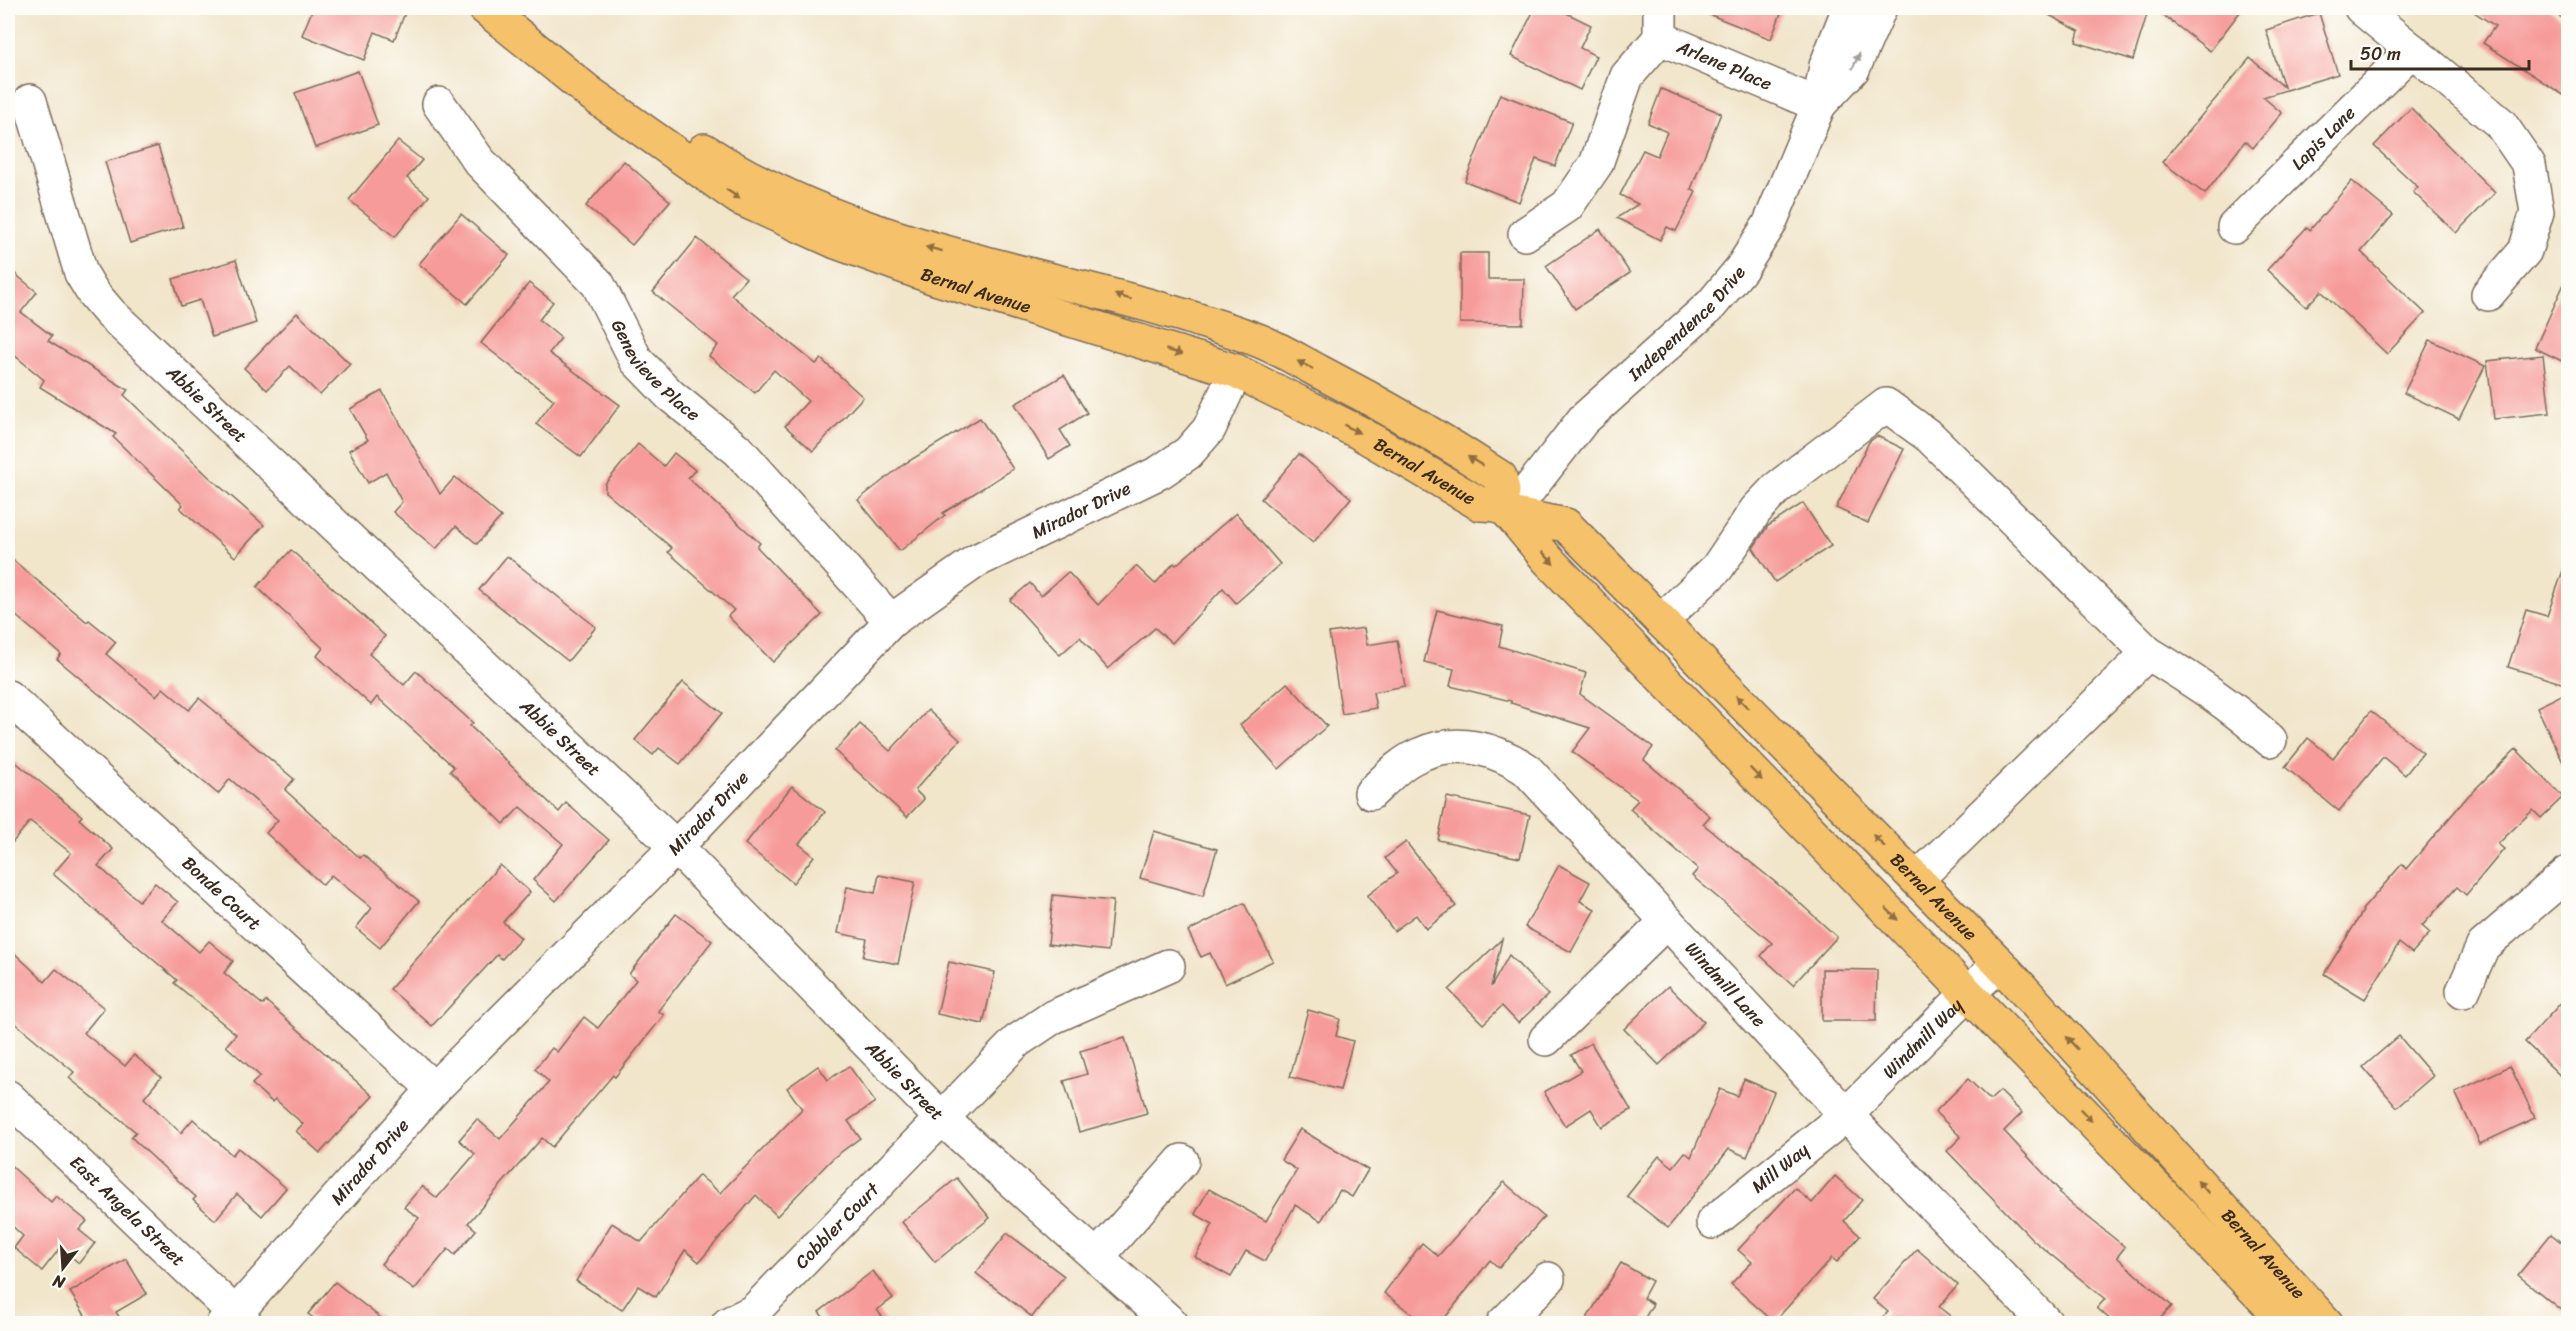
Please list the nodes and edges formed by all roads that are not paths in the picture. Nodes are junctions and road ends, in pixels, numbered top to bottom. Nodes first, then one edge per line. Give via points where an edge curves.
1 (485, 8) edge
2 (515, 8) edge
3 (1849, 8) edge
4 (1880, 8) edge
5 (2361, 8) edge
6 (1660, 23) edge
7 (2412, 50) junction
8 (30, 102) dead end
9 (440, 104) dead end
10 (1819, 105) junction
11 (2234, 227) dead end
12 (1525, 234) dead end
13 (2488, 294) dead end
14 (1236, 370) junction
15 (1505, 509) junction
16 (891, 621) junction
17 (1661, 621) junction
18 (2148, 653) junction
19 (8, 697) edge
20 (2270, 740) dead end
21 (1371, 793) dead end
22 (676, 847) junction
23 (2568, 873) edge
24 (1917, 879) junction
25 (1667, 921) junction
26 (2000, 964) junction
27 (1168, 966) dead end
28 (2463, 991) dead end
29 (1968, 993) junction
30 (1546, 1039) dead end
31 (434, 1089) junction
32 (8, 1097) edge
33 (1846, 1115) junction
34 (941, 1118) junction
35 (1182, 1161) dead end
36 (1713, 1222) dead end
37 (1098, 1256) junction
38 (1548, 1279) dead end
39 (750, 1319) edge
40 (2034, 1319) edge
41 (235, 1320) edge
42 (1172, 1323) edge
43 (1503, 1323) edge
44 (2288, 1323) edge
45 (2327, 1323) edge

1 -> 14 main road, Bernal Avenue via 590,93 739,198 836,242 935,278
15 -> 2 main road, Bernal Avenue via 1500,477 1380,403 1257,340 1118,295 912,244 809,207 723,162 626,100
3 - 10 street, Independence Drive via 1826,66
10 -> 4 street, Independence Drive via 1853,69
5 - 7 street
6 - 10 street, Arlene Place
6 - 12 street via 1627,76 1596,164 1567,206
7 - 11 street, Lapis Lane
7 - 13 street via 2500,123 2529,165 2537,212 2525,251
8 - 22 street, Abbie Street via 81,273 110,313
9 - 16 street, Genevieve Place via 479,161 598,284 636,360 670,395 739,450
10 - 15 street, Independence Drive via 1769,225 1740,269 1711,305 1583,420
14 -> 15 main road, Bernal Avenue via 1358,432 1480,504
14 - 16 street, Mirador Drive via 1209,429 1188,453 1160,472 976,561
15 - 17 main road, Bernal Avenue via 1566,525
15 -> 29 main road, Bernal Avenue via 1548,560
16 - 22 street, Mirador Drive
17 - 18 street via 1717,568 1756,510 1778,488 1886,405 1930,437
24 -> 17 main road, Bernal Avenue
18 - 20 street via 2205,687
18 - 24 street
19 - 31 street, Bonde Court
21 - 25 street, Windmill Lane via 1400,766 1419,754 1441,748 1467,746 1510,758 1526,769
22 - 31 street, Mirador Drive
22 - 34 street, Abbie Street
23 - 28 street via 2482,946
24 - 26 main road, Bernal Avenue
25 - 30 street
25 - 33 street, Windmill Lane
26 - 29 street, Windmill Way
45 -> 26 main road, Bernal Avenue
27 - 34 street, Cobbler Court via 1053,1017 1017,1041
29 - 33 street, Windmill Way
29 -> 44 main road, Bernal Avenue
31 - 41 street, Mirador Drive
32 - 41 street, East Angela Street
33 - 36 street, Mill Way
33 - 40 street, Windmill Lane
34 - 37 street, Abbie Street
34 - 39 street, Cobbler Court
35 - 37 street
37 - 42 street, Abbie Street
38 - 43 street

